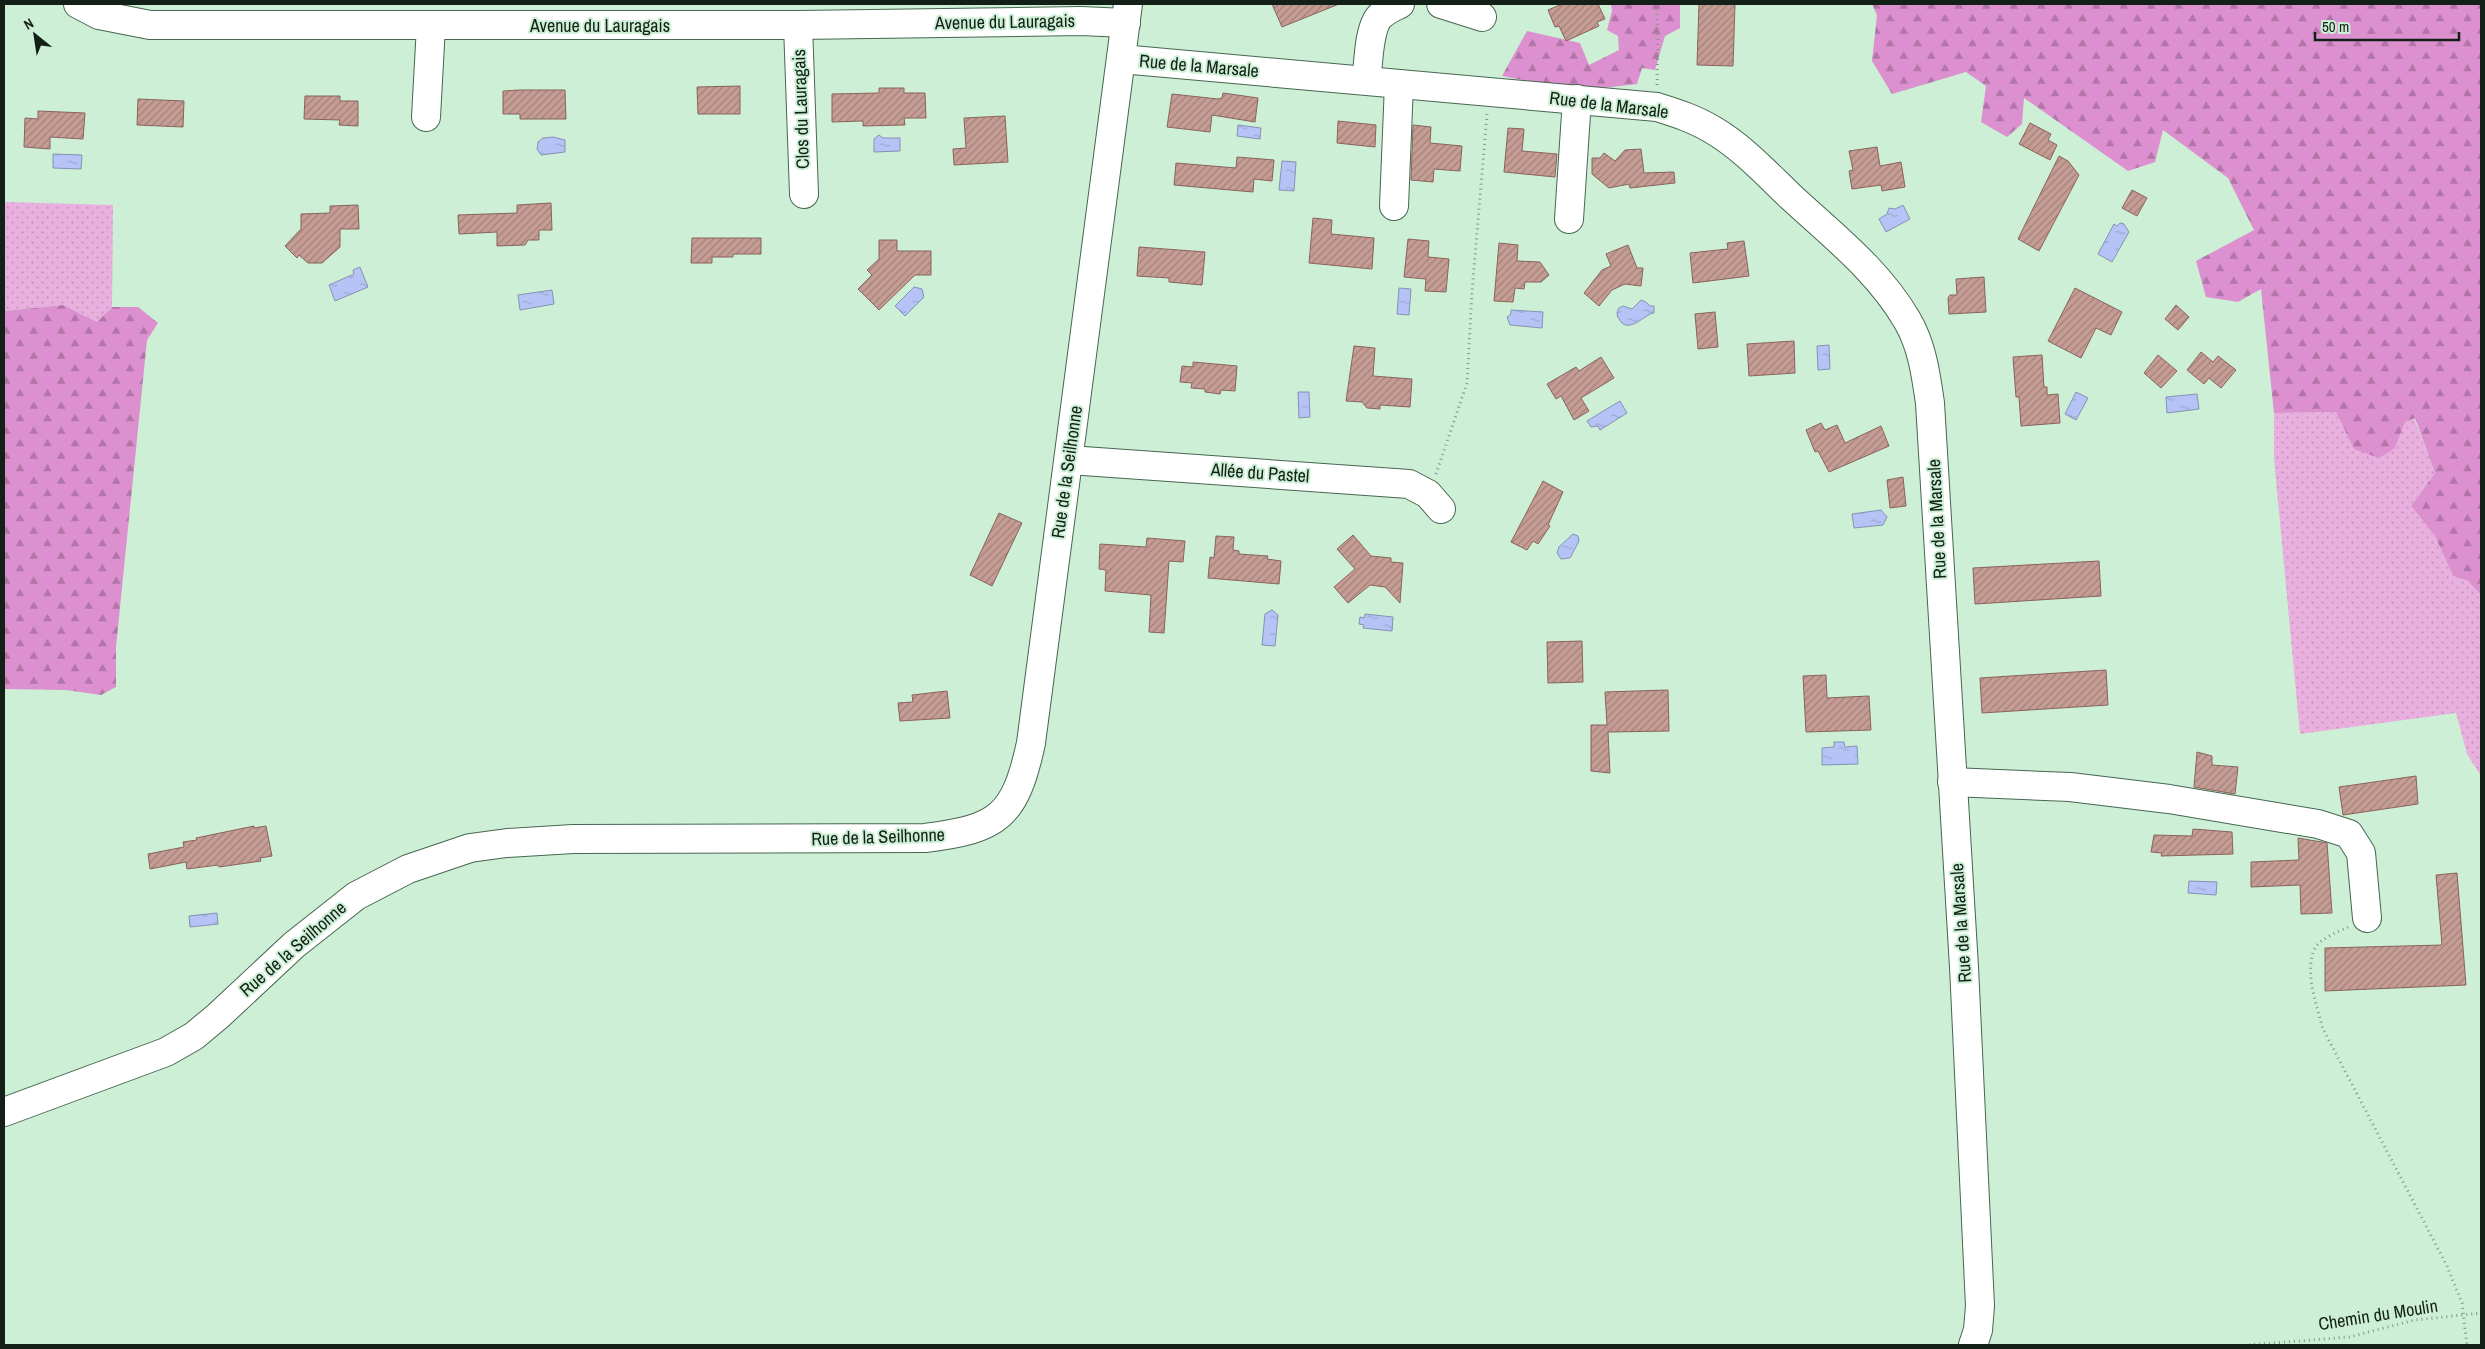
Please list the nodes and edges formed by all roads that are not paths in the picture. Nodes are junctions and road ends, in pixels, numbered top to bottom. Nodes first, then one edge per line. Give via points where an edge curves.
1 (78, 4) edge
2 (1400, 4) edge
3 (1441, 4) edge
4 (1127, 14) edge
5 (1482, 17) dead end
6 (798, 25) junction
7 (432, 26) junction
8 (1121, 59) junction
9 (1366, 80) junction
10 (1399, 84) junction
11 (1577, 99) junction
12 (426, 118) dead end
13 (804, 194) dead end
14 (1394, 206) dead end
15 (1569, 219) dead end
16 (1069, 460) junction
17 (1435, 501) road end
18 (1952, 782) junction
19 (2367, 918) road end
20 (4, 1112) edge
21 (1973, 1345) edge

1 - 7 street, Avenue du Lauragais via 99,15 150,25
2 - 9 street via 1377,21
3 - 5 street
4 - 6 street, Avenue du Lauragais via 1081,21
4 - 8 street, Rue de la Seilhonne
6 - 7 street, Avenue du Lauragais
6 - 13 street, Clos du Lauragais
7 - 12 street
8 - 9 street, Rue de la Marsale
8 - 16 street, Rue de la Seilhonne
9 - 10 street, Rue de la Marsale
10 - 11 street, Rue de la Marsale
10 - 14 street
11 - 15 street
11 - 18 street, Rue de la Marsale via 1657,107 1691,117 1734,144 1880,281 1908,322 1918,344 1930,403
16 - 17 street, Allée du Pastel via 1409,484
16 - 20 street, Rue de la Seilhonne via 1031,743 1020,786 1009,806 994,819 976,830 925,838 564,839 470,848 382,880 356,896 294,945 194,1036 166,1052
18 - 19 street via 2070,787 2326,826 2348,834 2361,853
18 - 21 street, Rue de la Marsale via 1980,1306

